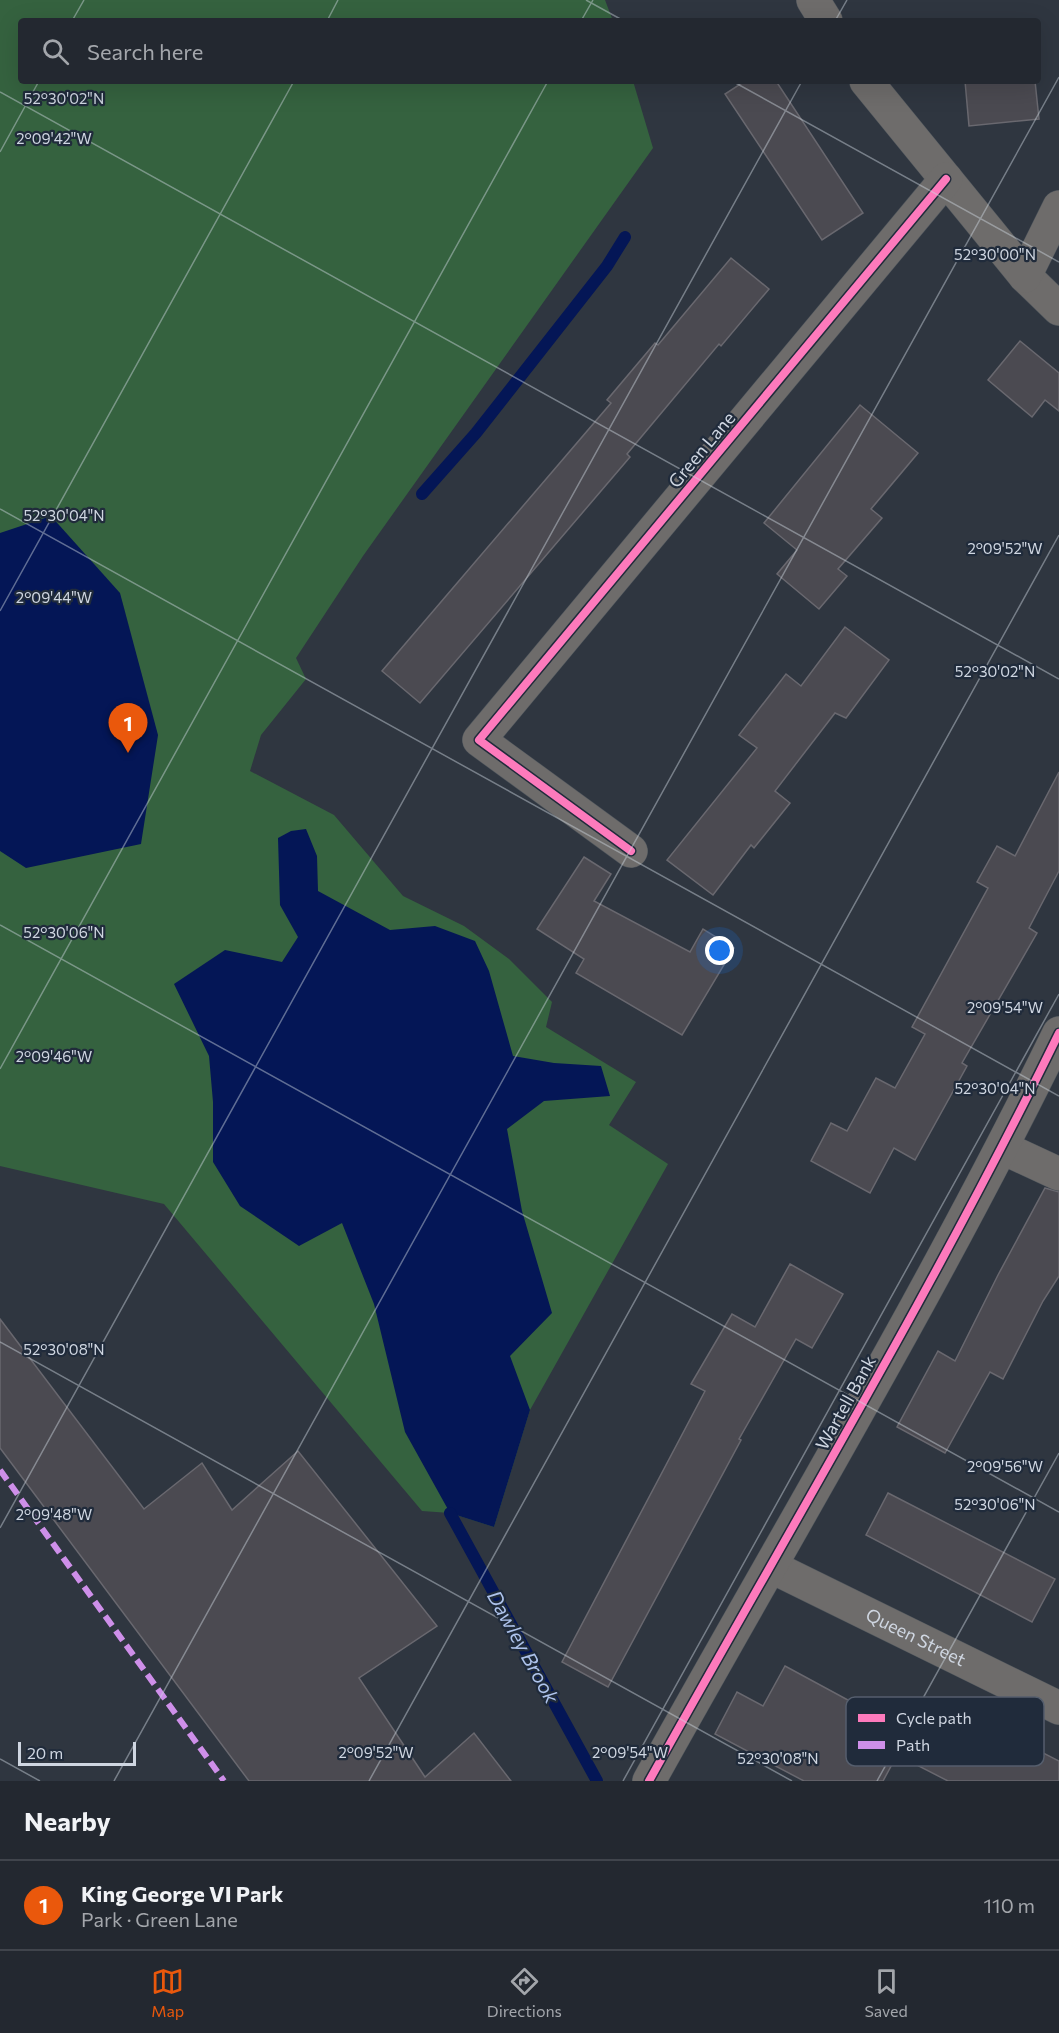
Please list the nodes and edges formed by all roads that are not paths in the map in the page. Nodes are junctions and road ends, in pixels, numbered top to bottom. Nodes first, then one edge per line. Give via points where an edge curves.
1 (813, 0) edge
2 (824, 18) edge
3 (868, 84) edge
4 (946, 178) junction
5 (1059, 207) edge
6 (1025, 276) junction
7 (1059, 309) edge
8 (631, 851) dead end
9 (1059, 1033) edge
10 (1003, 1148) junction
11 (1059, 1174) edge
12 (772, 1567) junction
13 (1037, 1697) edge
14 (1044, 1701) edge
15 (1059, 1708) edge
16 (649, 1781) edge

1 - 2 street
3 - 4 street
4 - 6 street
4 - 8 street, Green Lane via 479,740
5 - 6 street
6 - 7 street
9 - 10 street, Wartell Bank
10 - 11 street
10 - 12 street, Wartell Bank
12 - 13 street, Queen Street
12 - 16 street, Wartell Bank
14 - 15 street, Queen Street

